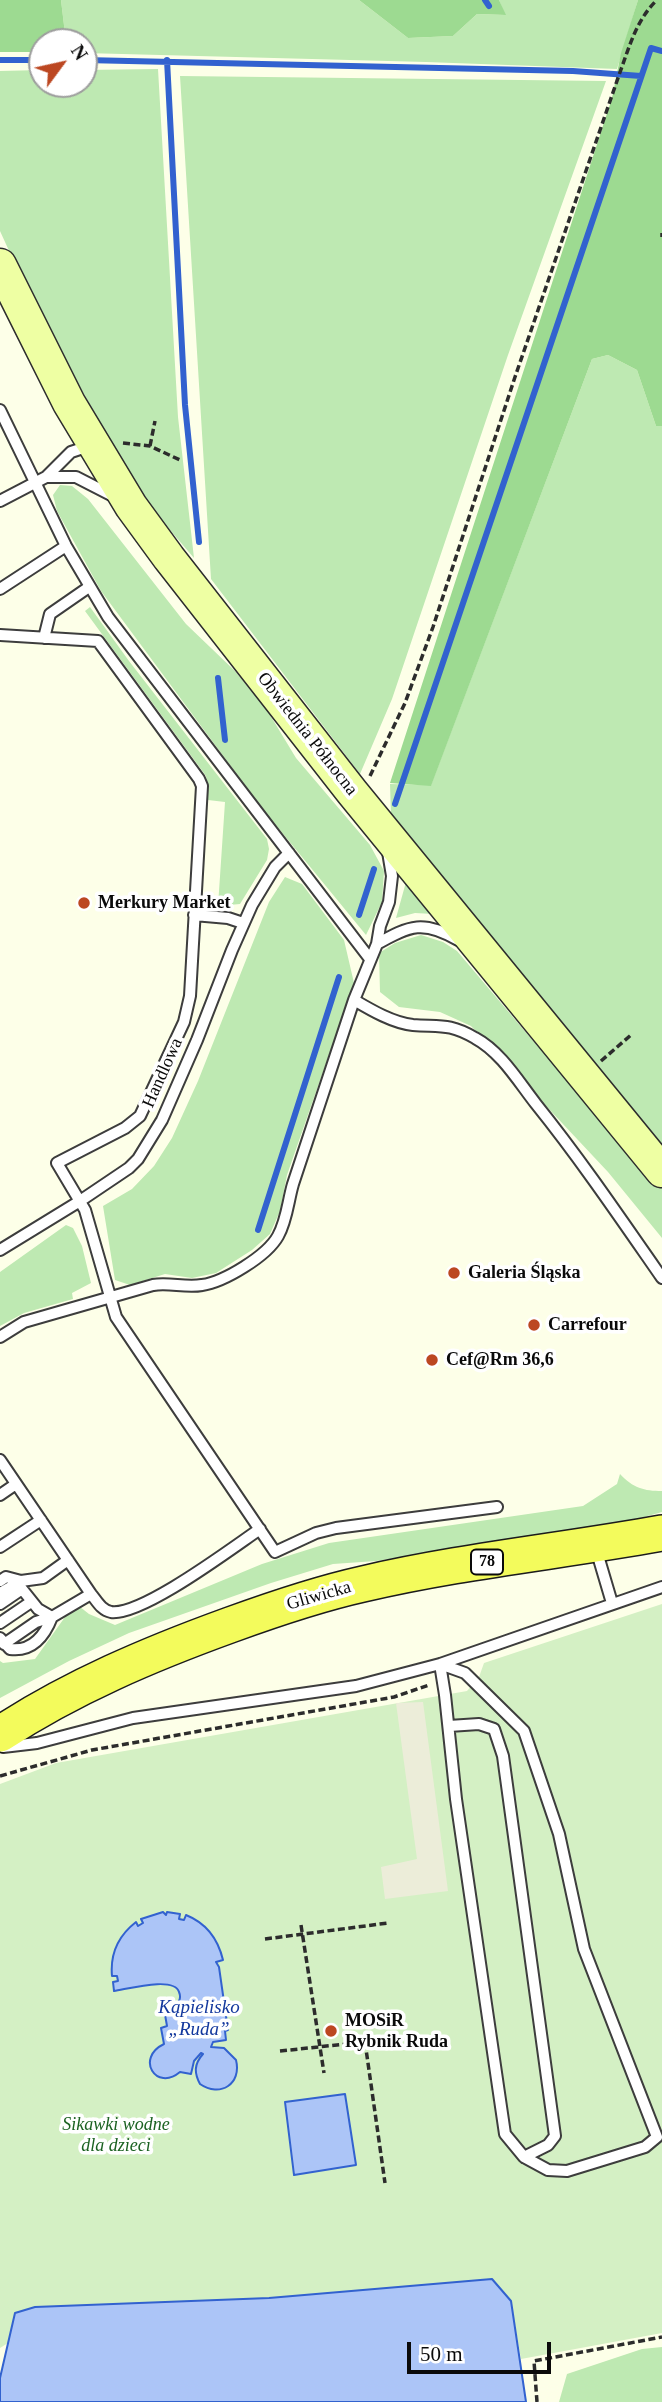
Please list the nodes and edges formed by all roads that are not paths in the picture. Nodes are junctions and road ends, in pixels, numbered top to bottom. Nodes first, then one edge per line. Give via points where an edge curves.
1 (0, 265) edge
2 (0, 410) edge
3 (96, 451) junction
4 (46, 477) junction
5 (34, 483) junction
6 (0, 501) edge
7 (131, 506) junction
8 (66, 546) junction
9 (89, 587) junction
10 (0, 590) edge
11 (0, 635) edge
12 (44, 638) junction
13 (384, 832) junction
14 (289, 853) junction
15 (194, 915) junction
16 (243, 923) junction
17 (377, 944) junction
18 (487, 957) junction
19 (370, 959) junction
20 (354, 1000) junction
21 (662, 1171) edge
22 (80, 1201) junction
23 (0, 1250) edge
24 (662, 1278) edge
25 (110, 1298) junction
26 (0, 1337) edge
27 (0, 1460) edge
28 (16, 1484) junction
29 (0, 1495) edge
30 (497, 1507) dead end
31 (41, 1520) junction
32 (260, 1529) junction
33 (662, 1533) edge
34 (595, 1544) junction
35 (0, 1547) edge
36 (68, 1560) junction
37 (0, 1581) edge
38 (21, 1581) junction
39 (662, 1587) edge
40 (0, 1593) edge
41 (91, 1594) junction
42 (31, 1602) junction
43 (612, 1603) junction
44 (0, 1604) edge
45 (52, 1618) junction
46 (0, 1623) edge
47 (2, 1641) edge
48 (440, 1664) junction
49 (449, 1726) junction
50 (21, 1731) edge
51 (0, 1747) edge
52 (524, 2157) junction

1 - 3 main road, Obwiednia Północna
2 - 5 lane
3 - 4 lane via 65,456
3 - 7 main road, Obwiednia Północna
4 - 5 lane
4 - 7 lane via 76,477
5 - 6 lane
5 - 8 lane
7 - 13 main road, Obwiednia Północna
8 - 9 lane
8 - 10 lane
9 - 12 lane via 50,614
9 - 14 lane via 134,654
11 - 12 lane
12 - 15 lane via 98,641 200,779
13 - 17 lane via 393,876
13 - 18 main road, Obwiednia Północna
14 - 16 lane, Handlowa via 267,878
14 - 19 lane
15 - 16 lane
15 - 22 lane via 190,996 184,1022 144,1110 125,1128 57,1163
16 - 22 lane, Handlowa via 154,1135 129,1168
17 - 18 lane via 404,929 426,926
17 - 19 lane
18 - 21 main road, Obwiednia Północna
19 - 20 lane
20 - 24 lane via 402,1022 442,1025 485,1044 569,1145
20 - 25 lane via 287,1214 274,1242 213,1283 160,1284
22 - 23 lane, Handlowa
22 - 25 lane
25 - 26 lane via 24,1322
25 - 32 lane via 116,1317
27 - 28 lane
28 - 29 lane
28 - 31 lane
30 - 32 lane via 336,1528 275,1552
31 - 35 lane
31 - 36 lane
32 - 41 lane via 171,1589 136,1605 111,1612
33 - 34 main road, Gliwicka / 78
34 - 43 lane
34 - 50 main road, Gliwicka / 78 via 337,1590 266,1612 86,1684
36 - 38 lane via 43,1578
36 - 41 lane
37 - 38 lane via 6,1577
38 - 40 lane
39 - 43 lane
41 - 45 lane
42 - 44 lane via 22,1589
42 - 45 lane
42 - 46 lane
43 - 48 lane
45 - 47 lane
45 - 47 lane via 45,1636 29,1646 10,1649
48 - 49 lane
48 - 50 lane via 356,1686
48 - 52 lane via 465,1673 524,1731 559,1834 584,1949 657,2137 645,2147 567,2171 548,2170
49 - 52 lane via 505,2134
49 - 52 lane via 494,1728 503,1756 555,2136
50 - 51 lane

